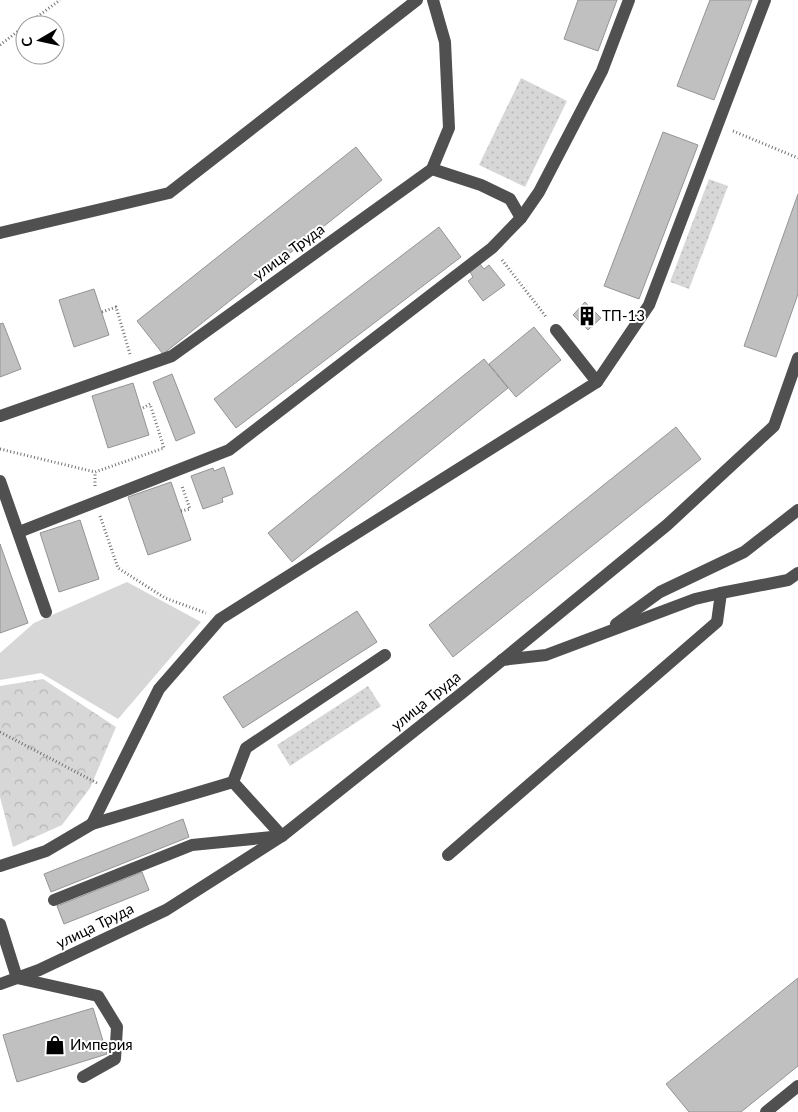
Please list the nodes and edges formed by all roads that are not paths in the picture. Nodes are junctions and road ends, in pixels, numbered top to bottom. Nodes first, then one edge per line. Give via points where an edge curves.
1 (417, 0) edge
2 (433, 0) edge
3 (629, 0) edge
4 (766, 0) edge
5 (432, 169) junction
6 (521, 218) junction
7 (0, 233) edge
8 (556, 330) road end
9 (798, 358) edge
10 (597, 382) junction
11 (0, 416) edge
12 (0, 481) edge
13 (798, 510) edge
14 (19, 532) junction
15 (798, 573) edge
16 (722, 593) junction
17 (46, 612) dead end
18 (602, 634) junction
19 (385, 655) dead end
20 (502, 660) junction
21 (233, 782) junction
22 (92, 824) junction
23 (282, 836) junction
24 (448, 855) dead end
25 (0, 866) edge
26 (54, 900) dead end
27 (0, 924) edge
28 (17, 978) junction
29 (0, 984) edge
30 (83, 1077) dead end
31 (798, 1086) edge
32 (766, 1112) edge

1 - 7 street via 169,193
2 - 5 street via 445,42 449,128
3 - 6 street via 602,71 539,192
4 - 10 street via 649,306
5 - 6 street via 481,185 510,199
5 - 11 street, улица Труда via 172,356
6 - 14 street via 492,248 230,450
8 - 10 street
9 - 20 street, улица Труда via 774,426 667,525
10 - 22 street via 220,619 159,689
12 - 14 street
13 - 18 street via 744,552 660,592
14 - 17 street
15 - 16 street via 788,580
16 - 18 street via 695,599
16 - 24 street via 717,622
18 - 20 street via 546,655
19 - 21 street via 246,748
20 - 23 street, улица Труда
21 - 22 street
21 - 23 street
22 - 25 street via 46,851
23 - 26 street via 192,845
23 - 28 street, улица Труда via 166,910
27 - 28 street
28 - 29 street, улица Труда
28 - 30 street via 98,996 117,1027 115,1059
31 - 32 street

